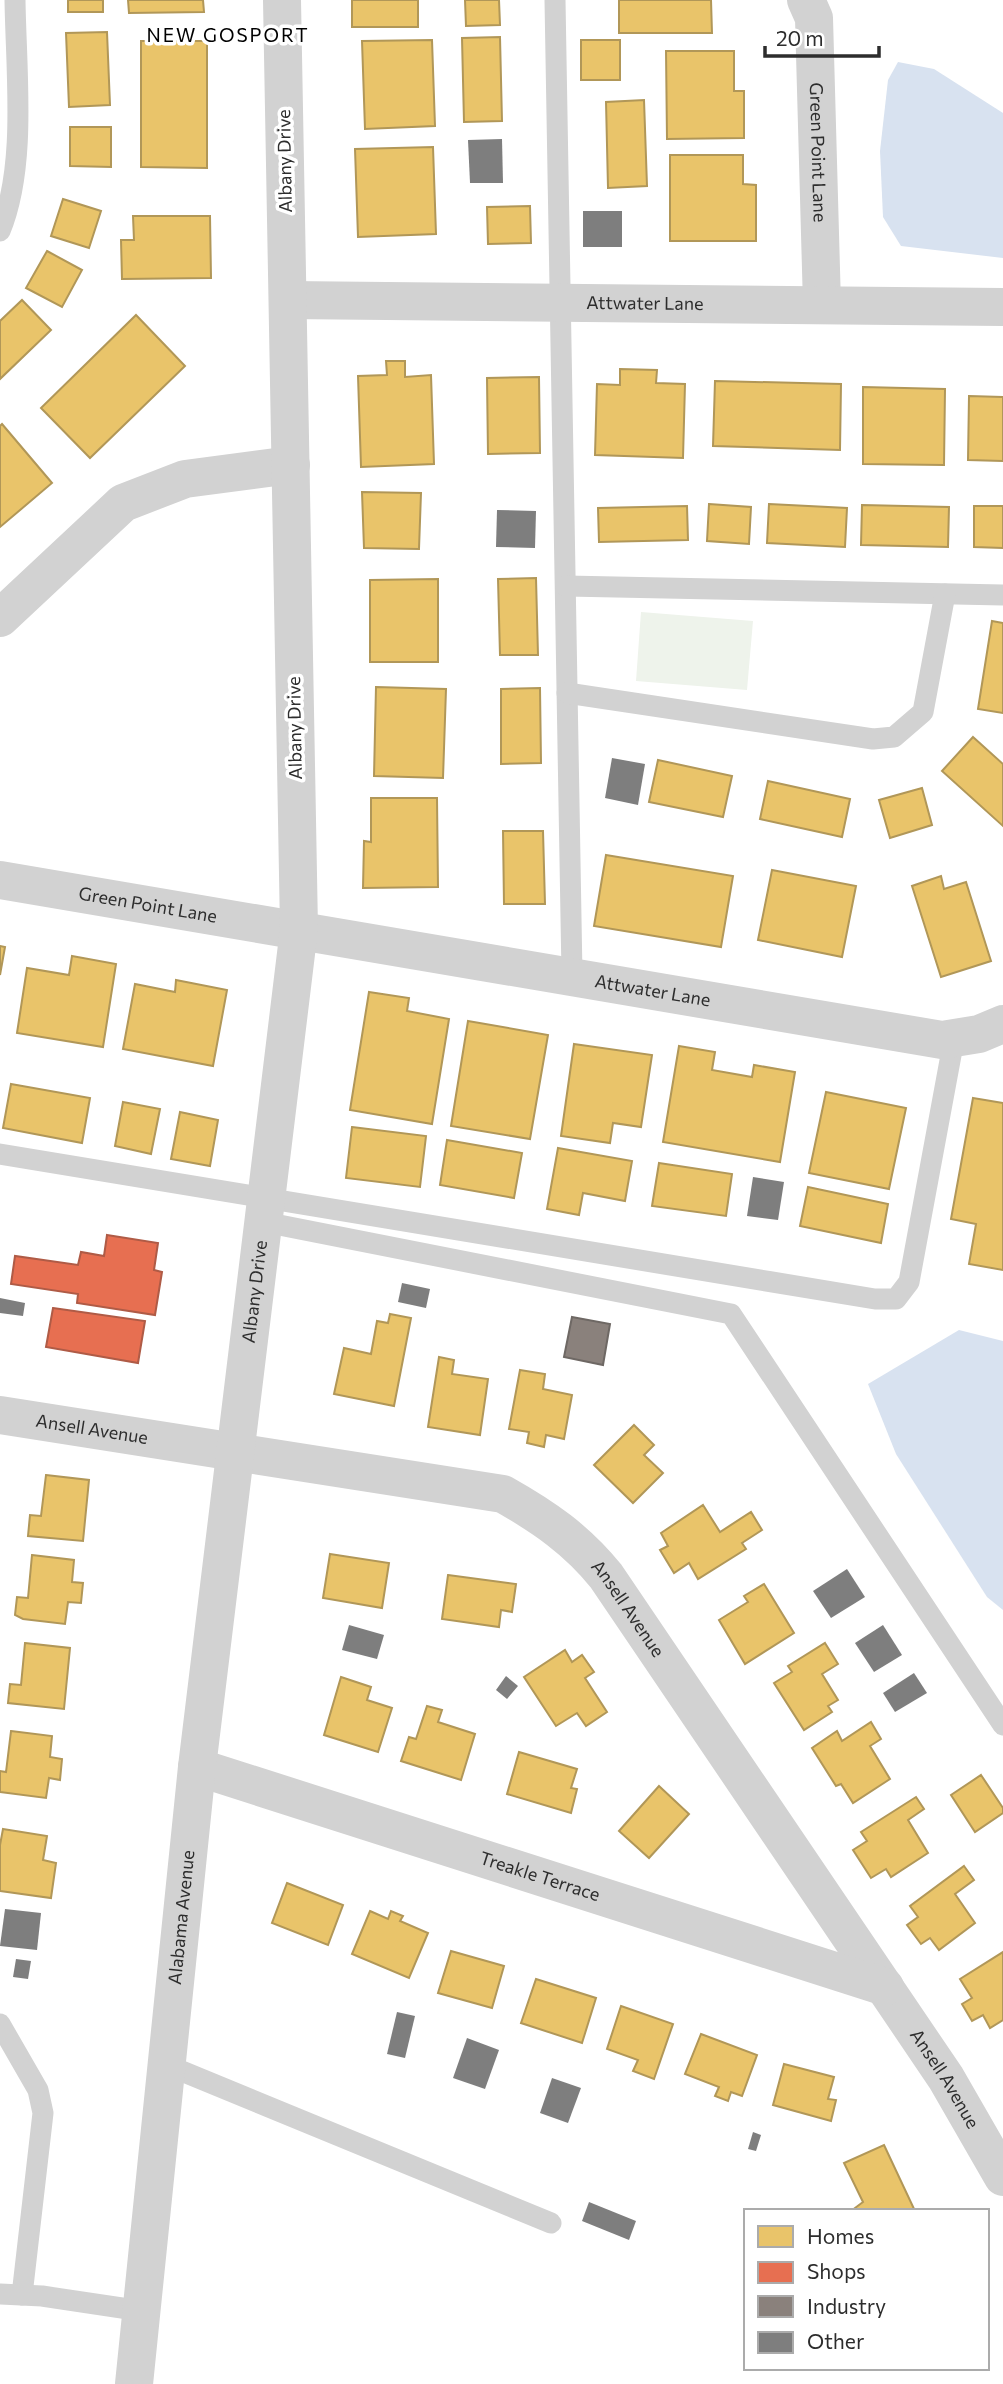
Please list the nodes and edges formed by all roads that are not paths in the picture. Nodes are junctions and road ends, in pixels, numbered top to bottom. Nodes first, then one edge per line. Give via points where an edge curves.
1 (15, 0) edge
2 (282, 0) edge
3 (555, 0) edge
4 (806, 0) edge
5 (0, 232) edge
6 (288, 300) junction
7 (561, 303) junction
8 (822, 305) junction
9 (1003, 307) edge
10 (290, 465) junction
11 (566, 586) junction
12 (945, 594) junction
13 (1003, 596) edge
14 (0, 618) edge
15 (567, 693) junction
16 (0, 880) edge
17 (299, 929) junction
18 (572, 975) junction
19 (1003, 1024) edge
20 (954, 1039) junction
21 (0, 1154) edge
22 (265, 1211) junction
23 (0, 1415) edge
24 (236, 1452) junction
25 (1003, 1725) edge
26 (197, 1767) junction
27 (885, 1987) junction
28 (0, 2024) edge
29 (167, 2065) junction
30 (1003, 2177) edge
31 (551, 2223) dead end
32 (0, 2294) edge
33 (22, 2295) junction
34 (142, 2311) junction
35 (134, 2384) edge

1 - 5 lane via 16,176
2 - 6 street, Albany Drive
3 - 7 lane
4 - 8 street, Green Point Lane via 814,18
6 - 7 street, Attwater Lane
6 - 10 street, Albany Drive
7 - 8 street, Attwater Lane
7 - 11 lane
8 - 9 street, Attwater Lane
10 - 14 street via 185,479 122,503
10 - 17 street, Albany Drive
11 - 12 lane
11 - 15 lane
12 - 13 lane
12 - 15 lane via 923,712 894,737 873,739
15 - 18 lane
16 - 17 street, Green Point Lane
17 - 18 street, Attwater Lane
17 - 22 street, Albany Drive
18 - 20 street, Attwater Lane
19 - 20 street, Attwater Lane
20 - 22 lane via 909,1282 896,1299
21 - 22 lane
22 - 24 street, Albany Drive
22 - 25 lane via 731,1314
23 - 24 street, Ansell Avenue
24 - 26 street, Alabama Avenue
24 - 27 street, Ansell Avenue via 503,1494 551,1521 607,1576
26 - 27 street, Treakle Terrace
26 - 29 street, Alabama Avenue
27 - 30 street, Ansell Avenue via 946,2078
28 - 33 lane via 38,2090 43,2113
29 - 31 lane
29 - 34 street, Alabama Avenue
32 - 33 lane
33 - 34 lane
34 - 35 street, Alabama Avenue

